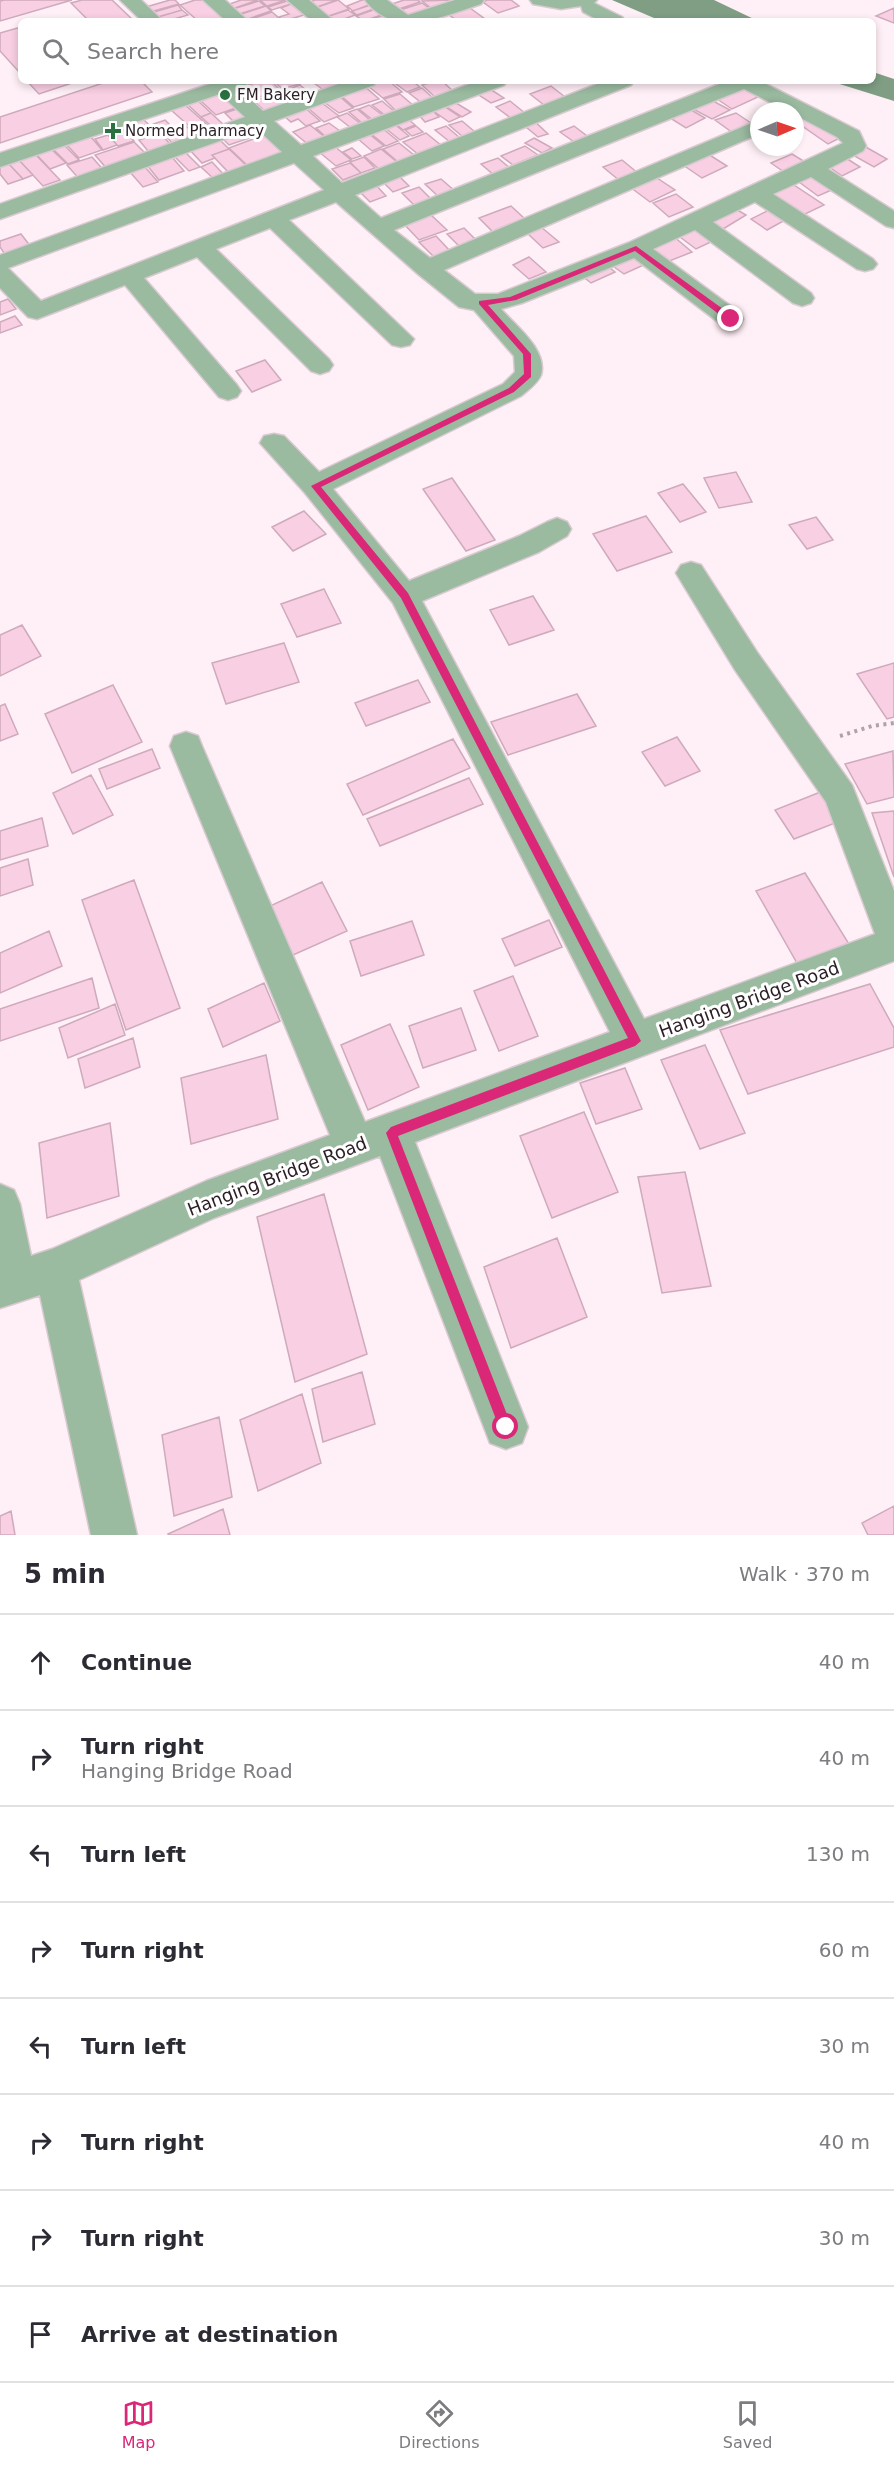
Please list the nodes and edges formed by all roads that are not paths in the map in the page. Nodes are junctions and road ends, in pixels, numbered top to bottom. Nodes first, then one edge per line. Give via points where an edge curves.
1 (130, 0) edge
2 (213, 0) edge
3 (297, 0) edge
4 (375, 0) edge
5 (466, 1) edge
6 (589, 4) edge
7 (541, 9) edge
8 (150, 18) edge
9 (234, 18) edge
10 (320, 18) edge
11 (400, 18) edge
12 (418, 18) edge
13 (610, 18) edge
14 (224, 84) edge
15 (228, 84) edge
16 (359, 84) edge
17 (489, 84) edge
18 (616, 84) edge
19 (737, 84) edge
20 (749, 84) edge
21 (782, 102) edge
22 (804, 113) edge
23 (261, 119) junction
24 (750, 130) edge
25 (298, 154) junction
26 (0, 160) edge
27 (812, 168) junction
28 (340, 192) junction
29 (756, 193) junction
30 (0, 212) edge
31 (273, 218) junction
32 (696, 220) junction
33 (894, 221) edge
34 (378, 228) junction
35 (200, 247) junction
36 (636, 249) junction
37 (0, 263) edge
38 (865, 264) dead end
39 (426, 269) junction
40 (0, 274) edge
41 (129, 275) junction
42 (802, 298) dead end
43 (482, 303) junction
44 (731, 319) dead end
45 (401, 339) dead end
46 (320, 365) dead end
47 (228, 391) dead end
48 (274, 443) dead end
49 (315, 486) junction
50 (558, 529) dead end
51 (690, 573) dead end
52 (405, 596) junction
53 (186, 746) dead end
54 (894, 938) edge
55 (894, 944) edge
56 (635, 1041) junction
57 (373, 1139) junction
58 (0, 1204) edge
59 (56, 1269) junction
60 (8, 1285) edge
61 (506, 1427) dead end
62 (114, 1535) edge

1 - 8 street
2 - 9 street
3 - 10 street
4 - 11 street
5 - 12 street
6 - 7 street via 561,3
6 - 13 street
14 - 26 street
15 - 23 street
16 - 23 street
17 - 25 street
18 - 28 street
19 - 34 street
20 - 21 street
22 - 27 street via 845,132 855,142 855,146
23 - 25 street
23 - 30 street
24 - 39 street
25 - 28 street
25 - 37 street
27 - 29 street
27 - 33 street
28 - 31 street
28 - 34 street
29 - 32 street
29 - 38 street
31 - 35 street
31 - 45 street
32 - 36 street
32 - 42 street
34 - 39 street
35 - 41 street
35 - 46 street
36 - 43 street via 513,298
36 - 44 street
39 - 43 street via 468,301
40 - 41 street via 37,311
41 - 47 street
43 - 49 street via 527,354 528,375 512,390
48 - 49 street
49 - 52 street
50 - 52 street
51 - 54 street via 840,795
52 - 56 street
53 - 57 street
55 - 56 street, Hanging Bridge Road
56 - 57 street, Hanging Bridge Road
57 - 59 street, Hanging Bridge Road via 206,1201
57 - 61 street
58 - 60 street
59 - 60 street, Hanging Bridge Road
59 - 62 street

